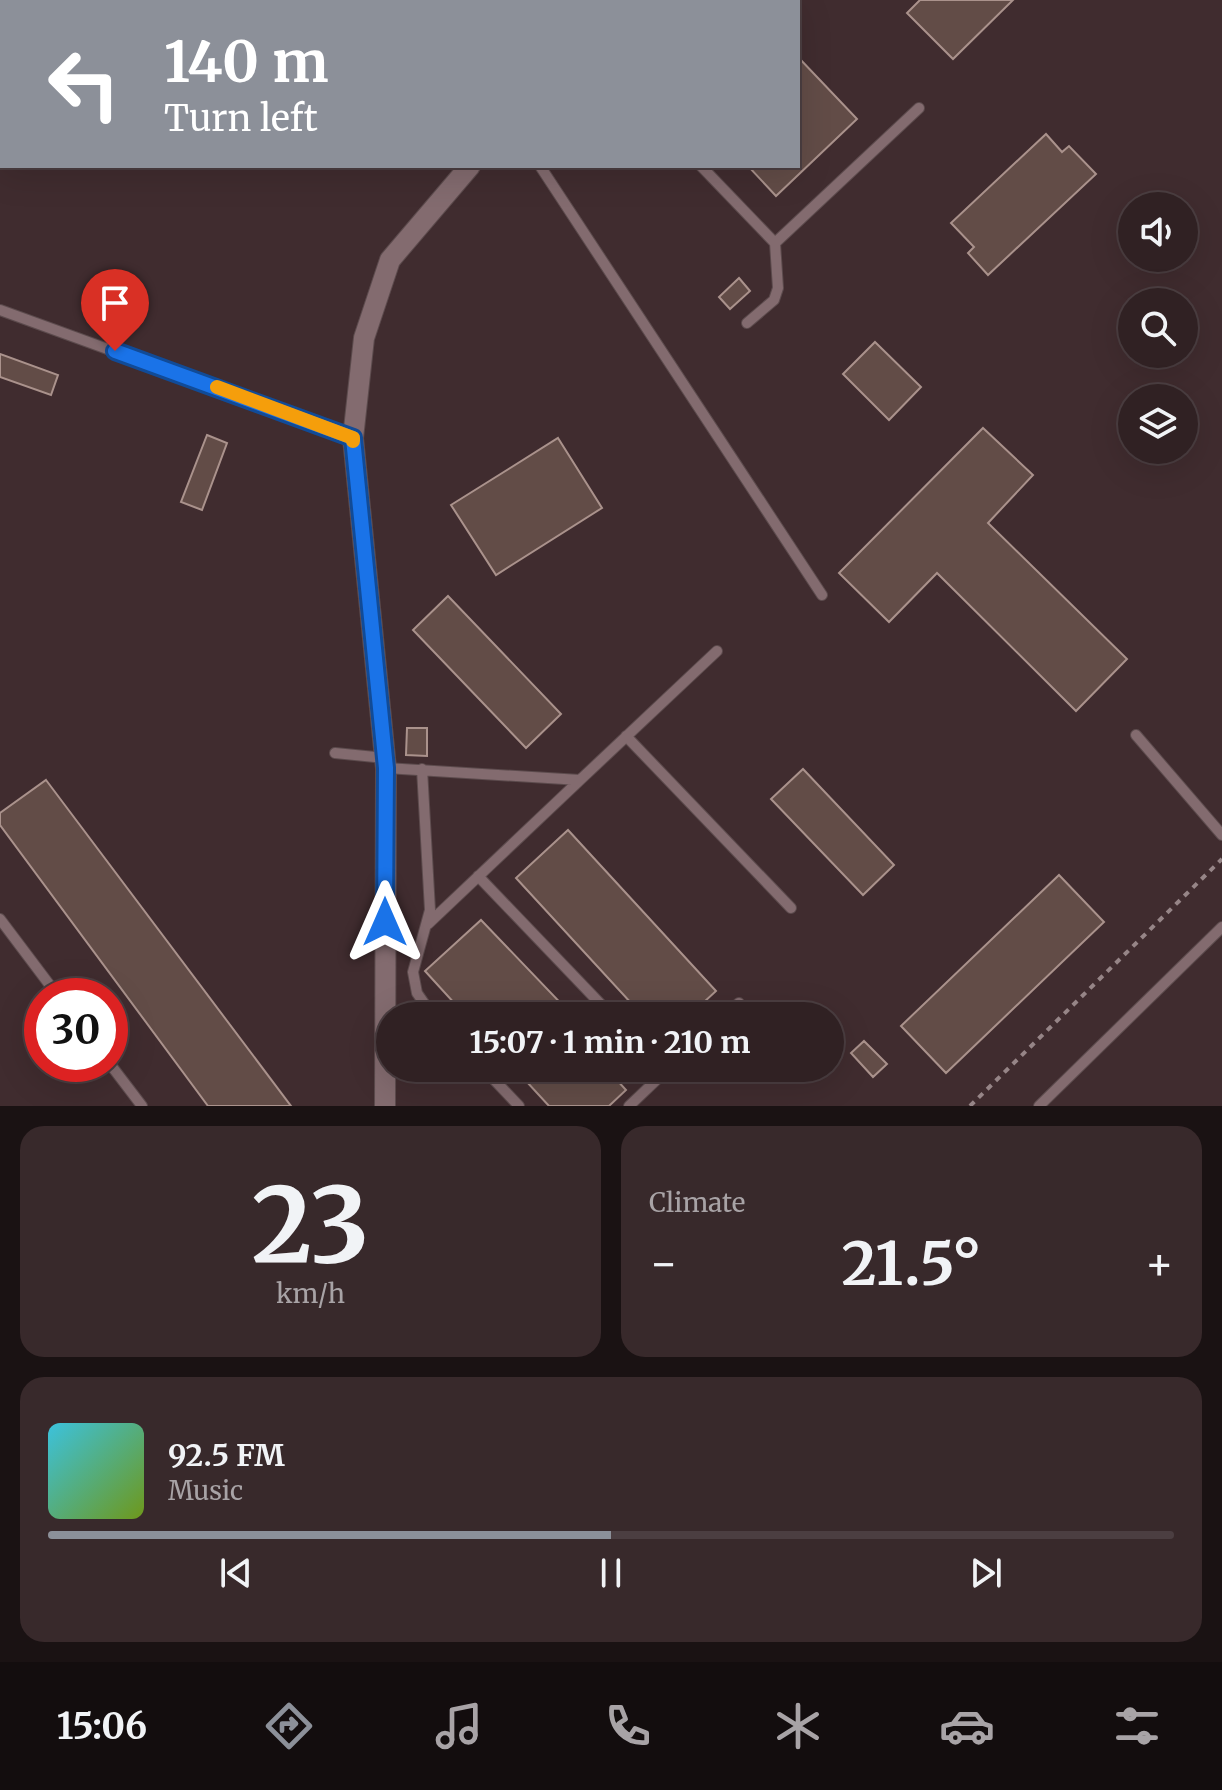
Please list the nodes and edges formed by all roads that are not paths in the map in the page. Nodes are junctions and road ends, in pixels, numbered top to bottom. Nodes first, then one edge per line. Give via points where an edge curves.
1 (919, 108) dead end
2 (467, 168) edge
3 (541, 168) edge
4 (703, 168) edge
5 (775, 243) junction
6 (0, 310) edge
7 (747, 323) dead end
8 (353, 438) junction
9 (822, 595) dead end
10 (717, 651) dead end
11 (1136, 735) dead end
12 (626, 736) junction
13 (335, 753) dead end
14 (385, 763) junction
15 (422, 769) junction
16 (580, 780) junction
17 (1222, 835) edge
18 (478, 876) junction
19 (791, 908) dead end
20 (0, 919) edge
21 (425, 927) junction
22 (1222, 927) edge
23 (44, 978) edge
24 (423, 1002) edge
25 (599, 1002) edge
26 (124, 1082) edge
27 (496, 1082) edge
28 (654, 1082) edge
29 (142, 1106) edge
30 (385, 1106) edge
31 (519, 1106) edge
32 (629, 1106) edge
33 (1039, 1106) edge

1 - 5 lane
2 - 8 street via 390,260 364,338
3 - 9 lane
4 - 5 lane
5 - 7 lane via 774,300
6 - 8 lane
8 - 14 street
10 - 12 lane
11 - 17 lane
12 - 16 lane
12 - 19 lane
13 - 14 lane
14 - 15 lane
14 - 30 street
15 - 16 lane
15 - 21 lane via 430,910
16 - 18 lane
18 - 21 lane
18 - 25 lane
20 - 23 lane
21 - 24 lane via 413,972
22 - 33 lane
26 - 29 lane
27 - 31 lane
28 - 32 lane

